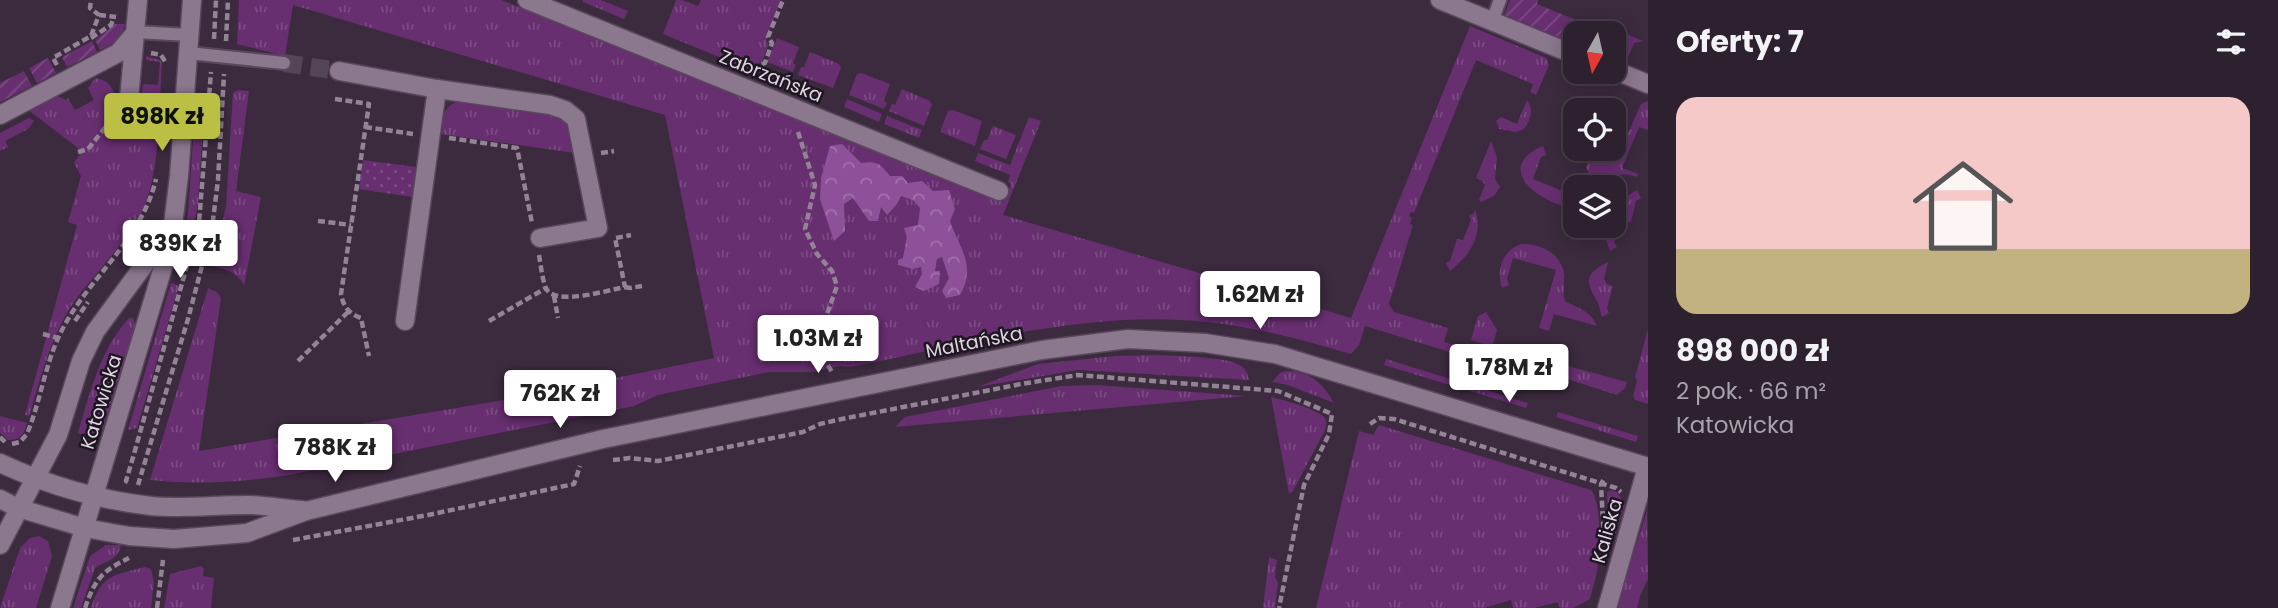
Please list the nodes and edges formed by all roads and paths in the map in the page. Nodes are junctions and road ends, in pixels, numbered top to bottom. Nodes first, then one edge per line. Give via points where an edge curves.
1 (91, 0) edge
2 (138, 0) edge
3 (192, 0) edge
4 (228, 0) edge
5 (527, 0) edge
6 (783, 0) edge
7 (1440, 0) edge
8 (1500, 0) edge
9 (99, 15) junction
10 (114, 17) junction
11 (1492, 21) junction
12 (131, 25) junction
13 (91, 36) junction
14 (149, 46) dead end
15 (183, 49) junction
16 (166, 50) dead end
17 (1563, 50) edge
18 (147, 52) dead end
19 (225, 57) junction
20 (284, 63) tunnel mouth
21 (172, 67) dead end
22 (339, 71) tunnel mouth
23 (745, 71) dead end
24 (166, 74) dead end
25 (1626, 75) edge
26 (66, 81) junction
27 (1648, 84) edge
28 (215, 89) dead end
29 (437, 89) junction
30 (223, 90) junction
31 (129, 99) joint
32 (335, 99) dead end
33 (804, 112) junction
34 (0, 114) edge
35 (365, 127) junction
36 (429, 136) junction
37 (614, 151) dead end
38 (78, 152) dead end
39 (601, 165) dead end
40 (157, 171) dead end
41 (999, 191) dead end
42 (176, 208) junction
43 (318, 221) dead end
44 (351, 225) junction
45 (613, 226) dead end
46 (631, 235) dead end
47 (537, 237) junction
48 (615, 238) junction
49 (642, 286) dead end
50 (625, 287) junction
51 (546, 288) junction
52 (95, 293) dead end
53 (554, 296) junction
54 (349, 312) junction
55 (558, 318) dead end
56 (405, 321) dead end
57 (489, 321) dead end
58 (73, 325) dead end
59 (43, 334) dead end
60 (58, 338) junction
61 (369, 356) dead end
62 (298, 361) dead end
63 (833, 373) dead end
64 (1370, 424) dead end
65 (3, 458) edge
66 (608, 461) dead end
67 (587, 465) dead end
68 (1648, 467) edge
69 (1605, 477) dead end
70 (33, 478) junction
71 (1601, 484) junction
72 (137, 486) dead end
73 (95, 495) junction
74 (1625, 495) dead end
75 (0, 499) edge
76 (18, 508) junction
77 (306, 511) junction
78 (85, 528) junction
79 (291, 540) dead end
80 (0, 545) edge
81 (139, 559) dead end
82 (151, 559) dead end
83 (175, 559) dead end
84 (163, 560) junction
85 (60, 608) edge
86 (86, 608) edge
87 (157, 608) edge
88 (1279, 608) edge
89 (1607, 608) edge

1 - 9 path via 90,8
2 - 12 street
3 - 15 street, Katowicka
4 - 19 path
5 - 33 street, Zabrzańska
6 - 23 path via 768,37 772,43 765,64
7 - 11 street
8 - 11 lane
9 - 10 path
9 - 13 path
10 - 12 path
10 - 13 path via 111,26
11 - 17 street
12 - 15 lane
12 - 26 street via 127,45 118,53
12 - 31 street
13 - 26 path via 53,58
14 - 16 path
15 - 19 lane
15 - 21 path
15 - 42 street, Katowicka
18 - 24 path via 163,57
19 - 20 lane
19 - 30 path
22 - 29 street
25 - 27 street
26 - 34 street
28 - 30 path
29 - 36 street
29 - 47 street via 550,105 576,119 598,228
30 - 72 path via 212,229
31 - 38 path via 88,149
32 - 35 path via 369,104
33 - 41 street, Zabrzańska
33 - 63 path via 797,129 815,186 805,229 838,286 818,349
35 - 36 path
35 - 44 path
36 - 47 path via 517,148
36 - 56 street
37 - 39 path via 598,153
40 - 60 path via 142,219
42 - 70 street, Katowicka via 158,246 95,332 58,435
42 - 73 street, Katowicka via 171,241
43 - 44 path
44 - 54 path via 341,294
45 - 48 path
46 - 48 path
47 - 51 path
48 - 50 path
49 - 50 path
50 - 53 path
51 - 53 path
51 - 57 path
52 - 58 path
53 - 55 path
54 - 61 path via 361,318
54 - 62 path
59 - 60 path
60 - 65 path via 27,433
64 - 71 path via 1379,418 1394,419
65 - 70 street, Maltańska
66 - 88 path via 657,461 803,432 842,419 1078,375 1279,391 1332,414 1329,434 1304,485
67 - 79 path via 579,466 574,484
68 - 77 street, Maltańska via 1275,354 1205,342 1128,339 1042,350 661,426
68 - 89 street, Kaliska
69 - 71 path
70 - 73 street, Maltańska
70 - 76 street, Katowicka
71 - 74 path
73 - 77 street, Maltańska via 151,506 249,505
73 - 78 street, Katowicka
75 - 76 street, Maltańska
76 - 78 street, Maltańska
76 - 80 street, Katowicka
77 - 78 street, Maltańska via 247,533 215,537 130,536
78 - 85 street, Katowicka
81 - 86 path via 127,558 100,576
82 - 84 path
83 - 84 path
84 - 87 path

